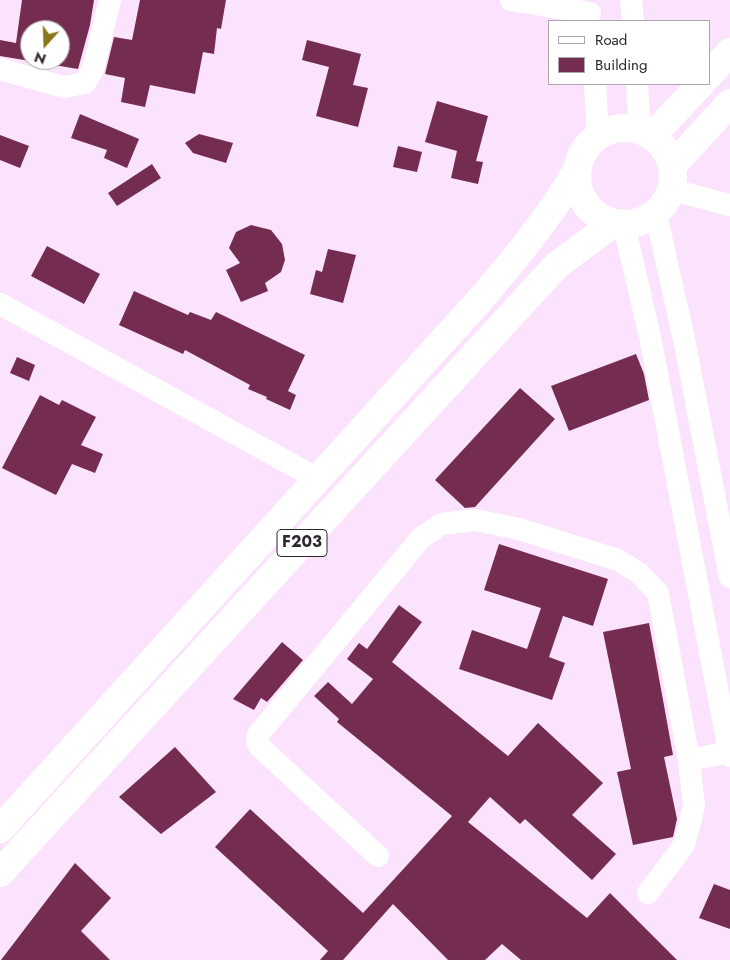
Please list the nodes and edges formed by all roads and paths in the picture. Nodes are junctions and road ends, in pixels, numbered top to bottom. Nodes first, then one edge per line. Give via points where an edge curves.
1 (110, 0) edge
2 (511, 0) edge
3 (631, 0) edge
4 (590, 12) edge
5 (633, 20) edge
6 (730, 52) edge
7 (0, 69) edge
8 (710, 74) edge
9 (595, 85) edge
10 (637, 85) edge
11 (700, 85) edge
12 (730, 103) edge
13 (646, 133) junction
14 (598, 136) junction
15 (577, 170) junction
16 (673, 178) junction
17 (730, 205) edge
18 (656, 215) junction
19 (619, 224) junction
20 (0, 304) edge
21 (318, 479) junction
22 (726, 541) edge
23 (730, 577) edge
24 (730, 753) edge
25 (688, 760) junction
26 (0, 829) edge
27 (378, 856) dead end
28 (0, 873) edge
29 (648, 893) dead end

1 - 7 street via 93,69 85,83 64,87
2 - 4 street
3 - 5 street
6 - 8 main road
9 - 14 street
10 - 13 street
11 - 13 main road
12 - 16 main road
13 - 14 main road via 626,128 612,129
13 - 16 main road via 662,144
14 - 15 main road via 580,157
15 - 19 main road via 577,184 590,209 601,218
15 - 21 main road, F203 via 559,202 520,254
16 - 17 street
16 - 18 main road via 666,204
18 - 19 main road via 640,222
18 - 22 street
19 - 24 street via 650,337
19 - 28 main road, F203 via 557,265
20 - 21 street
21 - 26 main road, F203
22 - 23 street
24 - 25 street
25 - 27 street via 658,593 638,573 618,560 519,529 475,520 441,524 421,538 258,735 260,747
25 - 29 street via 694,806 684,845

